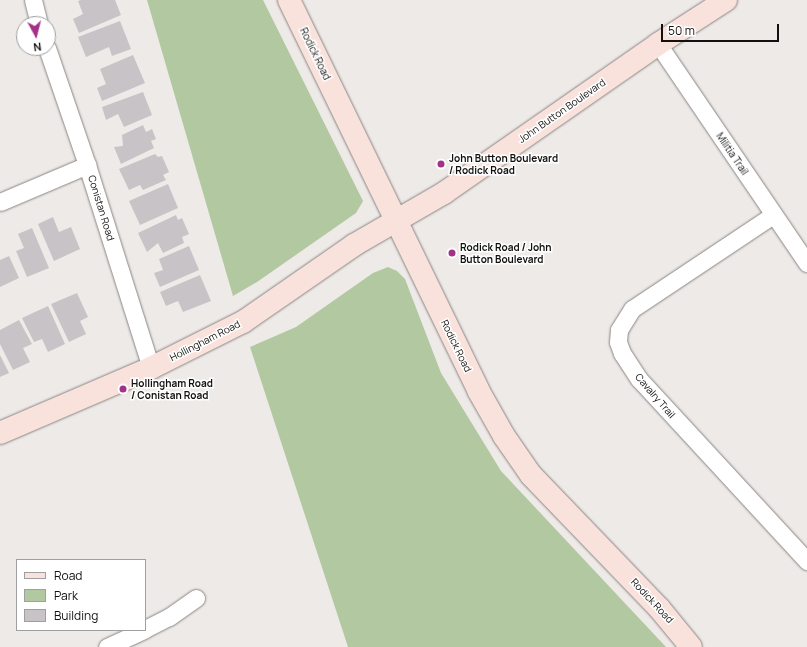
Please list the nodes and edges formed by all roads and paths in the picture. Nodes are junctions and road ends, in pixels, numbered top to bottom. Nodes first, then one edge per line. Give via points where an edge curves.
1 (33, 0) edge
2 (289, 0) edge
3 (726, 0) edge
4 (37, 16) edge
5 (658, 44) junction
6 (51, 56) edge
7 (87, 165) junction
8 (0, 202) edge
9 (773, 215) junction
10 (396, 220) junction
11 (807, 263) edge
12 (151, 368) junction
13 (0, 433) edge
14 (807, 560) edge
15 (196, 598) dead end
16 (146, 629) edge
17 (142, 631) edge
18 (107, 647) edge
19 (691, 647) edge

1 - 4 street
2 - 10 street, Rodick Road
3 - 5 street, John Button Boulevard
5 - 9 street, Militia Trail
5 - 10 street, John Button Boulevard via 444,193
6 - 7 street, Conistan Road
7 - 8 street
7 - 12 street, Conistan Road
9 - 11 street, Militia Trail
9 - 14 street, Cavalry Trail via 632,309 619,330 618,342 639,379
10 - 12 street, Hollingham Road via 354,245 243,322
10 - 19 street, Rodick Road via 478,390 519,459 659,608
12 - 13 street, Hollingham Road
15 - 16 street
17 - 18 street

